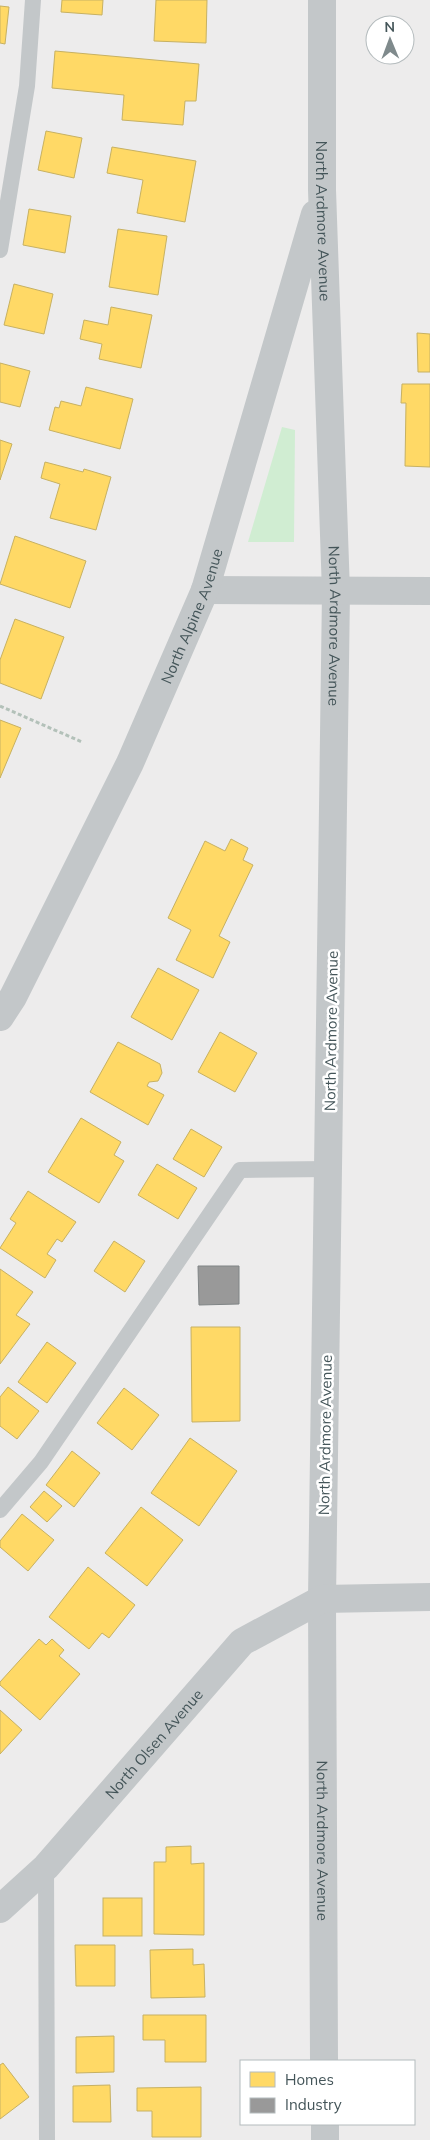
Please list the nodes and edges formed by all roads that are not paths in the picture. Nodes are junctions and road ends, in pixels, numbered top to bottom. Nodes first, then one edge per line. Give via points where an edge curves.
1 (33, 0) edge
2 (322, 0) edge
3 (322, 190) junction
4 (0, 250) edge
5 (205, 590) junction
6 (430, 590) edge
7 (336, 592) junction
8 (0, 1017) edge
9 (329, 1169) junction
10 (0, 1510) edge
11 (430, 1597) edge
12 (322, 1599) junction
13 (46, 1867) junction
14 (0, 1909) edge
15 (324, 2060) edge
16 (324, 2125) edge
17 (47, 2140) edge
18 (325, 2140) edge

1 - 4 lane via 27,86
2 - 3 street, North Ardmore Avenue
3 - 5 street, North Alpine Avenue
3 - 7 street, North Ardmore Avenue
5 - 7 street
5 - 8 street, North Alpine Avenue via 130,763
6 - 7 street
7 - 9 street, North Ardmore Avenue
9 - 10 lane via 240,1170 41,1462
9 - 12 street, North Ardmore Avenue
11 - 12 street
12 - 13 street, North Olsen Avenue via 242,1642
12 - 15 street, North Ardmore Avenue
13 - 14 street, North Olsen Avenue
13 - 17 lane
16 - 18 street

